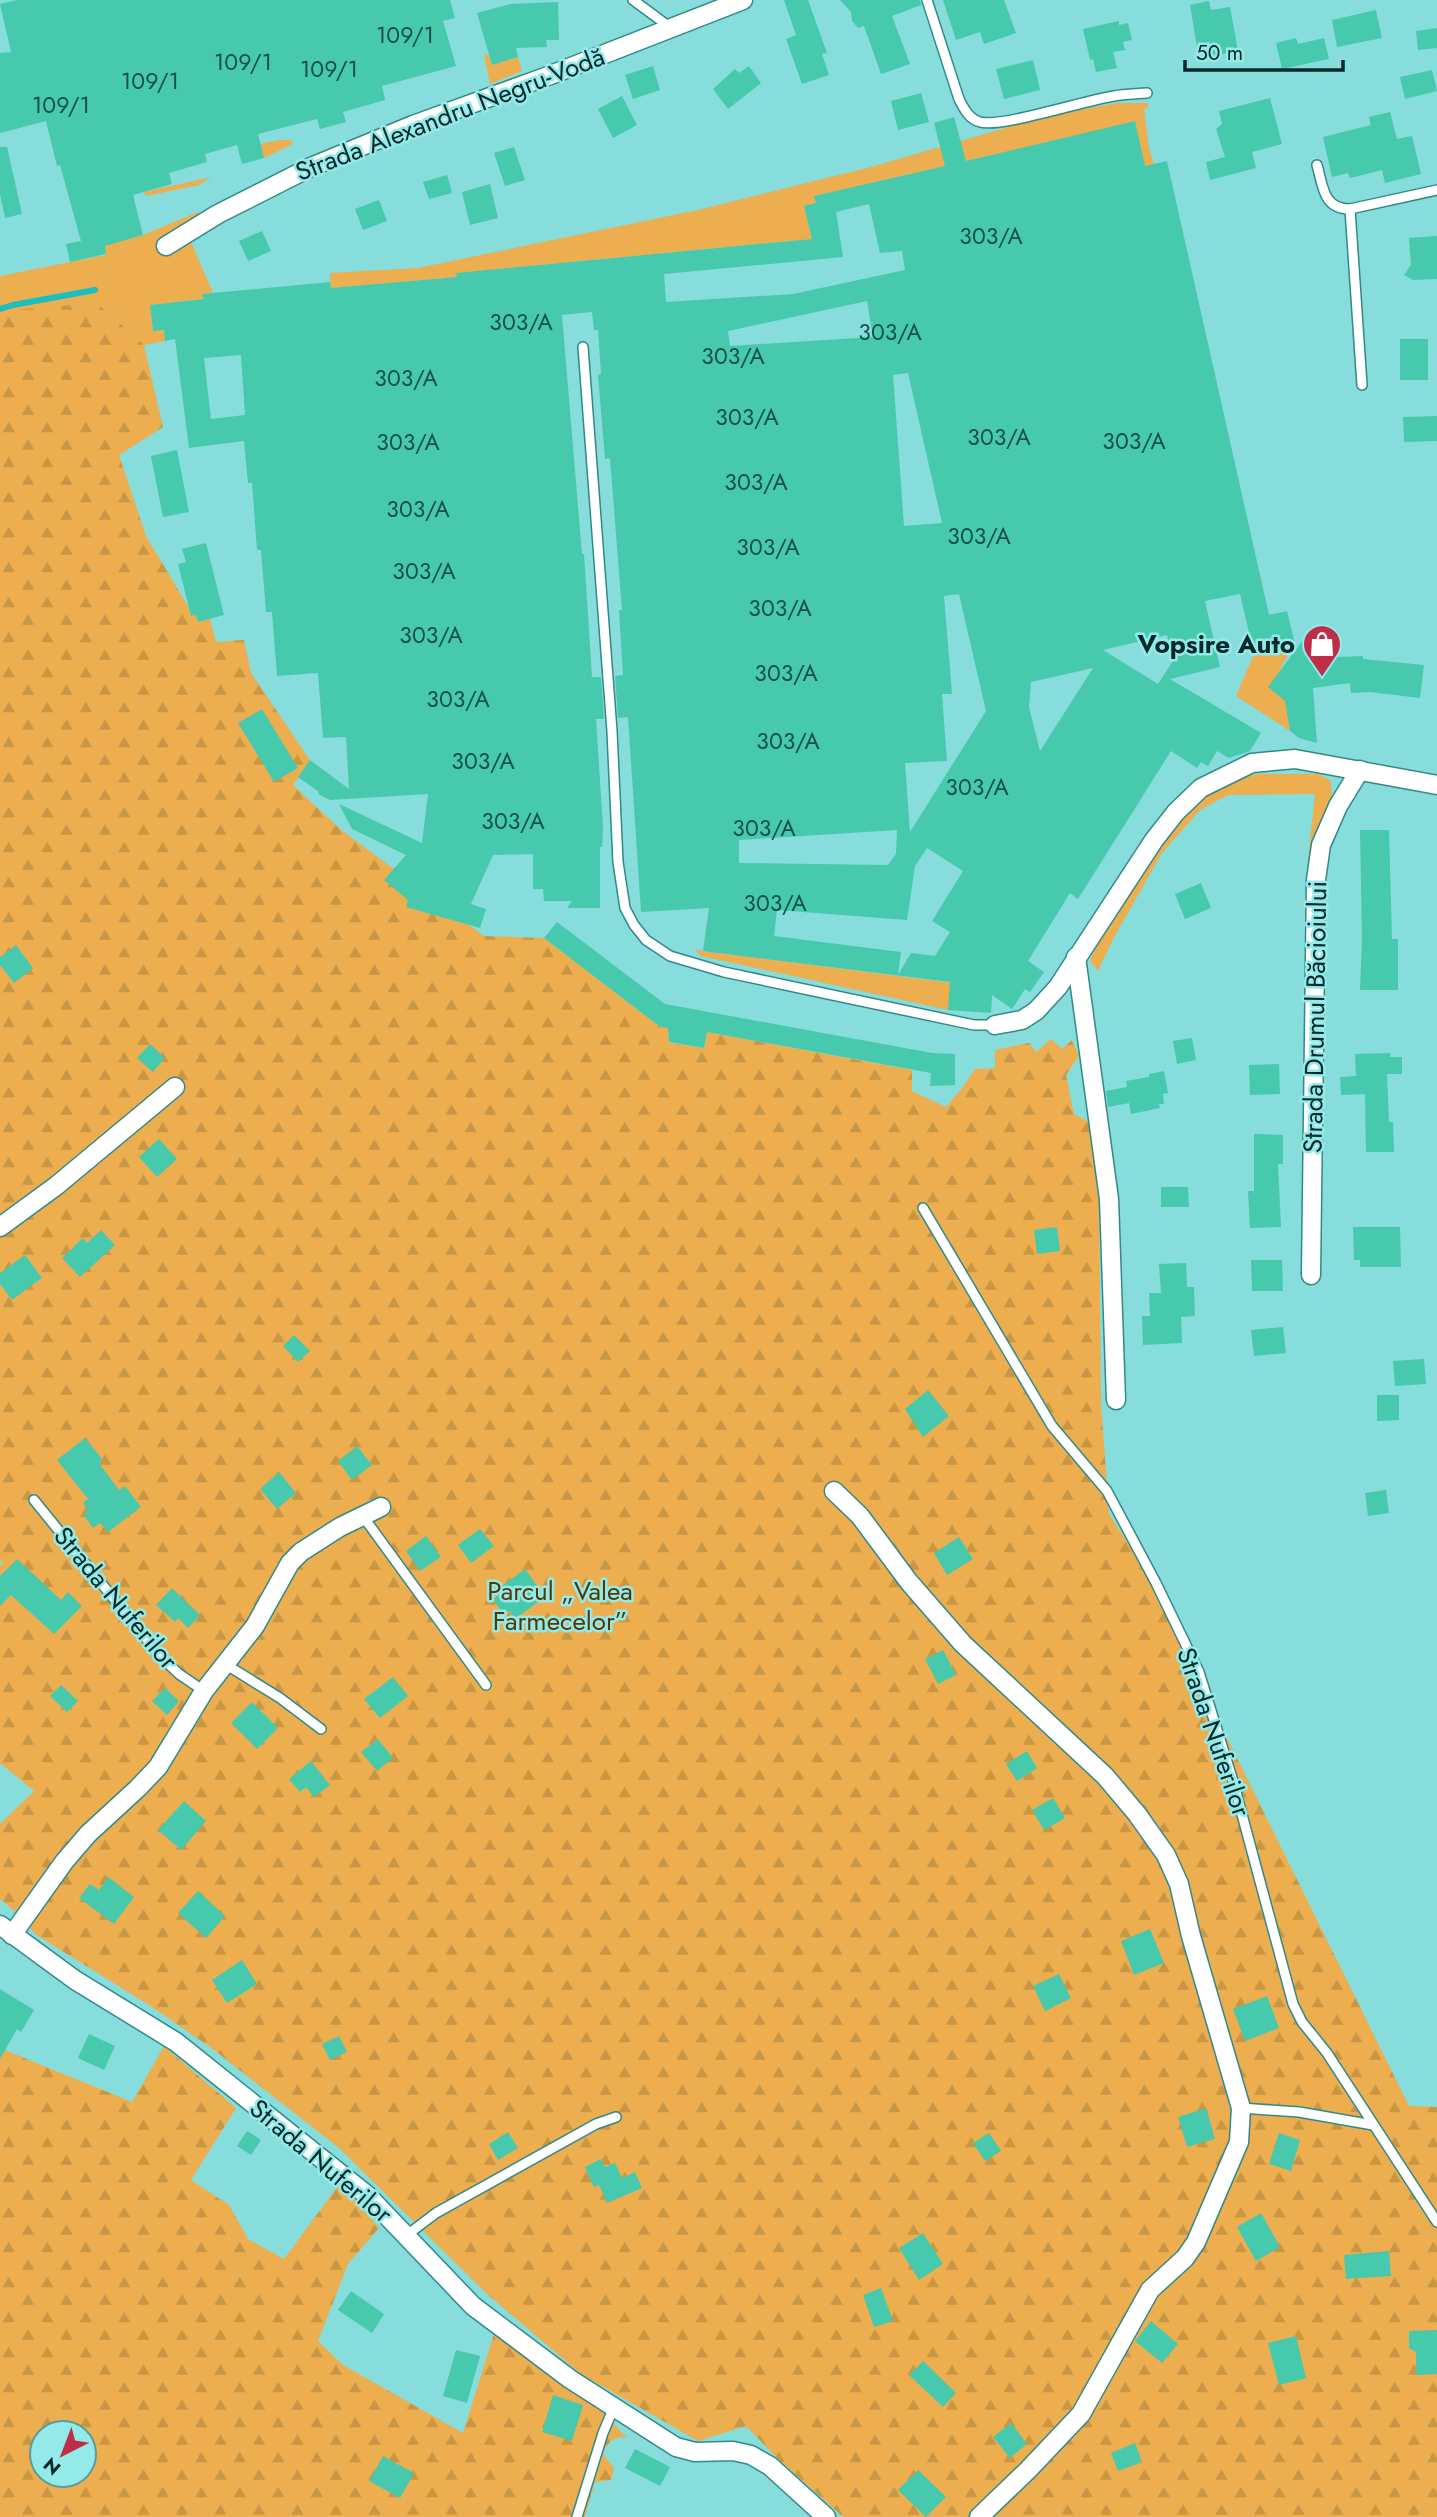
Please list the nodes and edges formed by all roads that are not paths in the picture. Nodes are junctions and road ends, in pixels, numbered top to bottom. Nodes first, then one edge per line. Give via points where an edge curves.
1 (633, 0) edge
2 (743, 0) edge
3 (927, 0) edge
4 (671, 27) junction
5 (1147, 93) dead end
6 (1317, 165) dead end
7 (1437, 190) edge
8 (1350, 209) junction
9 (166, 246) dead end
10 (583, 347) dead end
11 (1362, 385) dead end
12 (1360, 770) junction
13 (1437, 785) edge
14 (1076, 957) junction
15 (995, 1025) joint
16 (175, 1087) dead end
17 (923, 1208) dead end
18 (0, 1227) edge
19 (1311, 1275) dead end
20 (1116, 1400) dead end
21 (834, 1491) dead end
22 (34, 1500) dead end
23 (381, 1507) dead end
24 (362, 1516) junction
25 (225, 1664) junction
26 (486, 1685) dead end
27 (204, 1691) junction
28 (321, 1729) dead end
29 (6, 1930) edge
30 (1241, 2108) junction
31 (616, 2117) dead end
32 (1373, 2125) junction
33 (1437, 2222) edge
34 (407, 2235) junction
35 (614, 2407) junction
36 (577, 2517) edge
37 (826, 2517) edge
38 (979, 2517) edge

1 - 4 lane
2 - 4 street, Strada Alexandru Negru-Vodă
3 - 5 lane via 959,99 974,120 1012,120
4 - 9 street, Strada Alexandru Negru-Vodă via 311,167
6 - 8 lane via 1331,204
7 - 8 lane
8 - 11 lane
10 - 15 lane via 618,862 625,908 634,925 646,940 670,956 723,972 974,1025
12 - 13 street
12 - 14 street via 1295,758 1252,762 1201,788 1154,840
12 - 19 street, Strada Drumul Băcioiului via 1321,845 1316,880
14 - 15 street via 1036,1011 1022,1020
14 - 20 street via 1109,1199
16 - 18 street
17 - 32 lane, Strada Nuferilor via 1052,1426 1107,1491 1156,1583 1199,1672 1293,2004
21 - 30 street via 860,1516 963,1644 1105,1776 1166,1855
22 - 27 lane, Strada Nuferilor via 161,1657
23 - 24 street, Strada Nuferilor
24 - 25 street, Strada Nuferilor via 290,1563 255,1626
24 - 26 lane
25 - 27 street, Strada Nuferilor
25 - 28 lane
27 - 29 street, Strada Nuferilor via 158,1767 80,1843
29 - 34 street, Strada Nuferilor via 75,1980 176,2042 367,2195
30 - 32 lane
30 - 38 street via 1240,2142 1196,2242 1150,2290 1081,2414
31 - 34 lane via 447,2207
32 - 33 lane, Strada Nuferilor
34 - 35 street, Strada Nuferilor via 473,2306
35 - 36 lane
35 - 37 street, Strada Nuferilor via 676,2447 751,2455 770,2466

